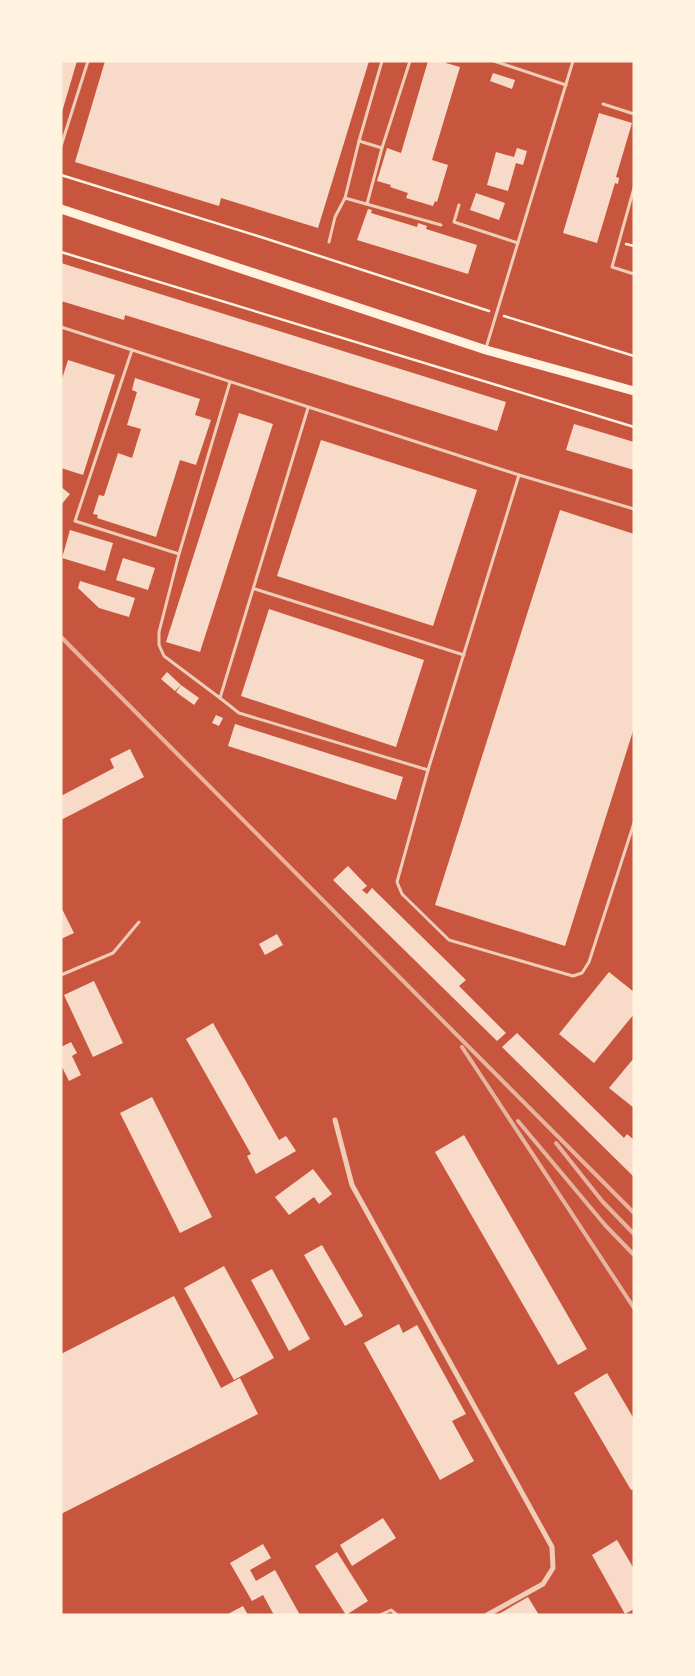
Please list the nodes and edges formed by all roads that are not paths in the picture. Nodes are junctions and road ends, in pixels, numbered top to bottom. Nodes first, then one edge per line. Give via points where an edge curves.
1 (88, 61) edge
2 (382, 61) edge
3 (410, 61) edge
4 (494, 61) edge
5 (573, 61) edge
6 (566, 85) junction
7 (603, 104) dead end
8 (634, 114) edge
9 (359, 141) junction
10 (61, 146) edge
11 (382, 148) junction
12 (634, 189) edge
13 (346, 198) junction
14 (367, 204) junction
15 (459, 205) dead end
16 (61, 209) edge
17 (441, 225) dead end
18 (329, 242) dead end
19 (518, 243) junction
20 (634, 274) edge
21 (61, 327) edge
22 (132, 350) junction
23 (486, 350) junction
24 (230, 382) junction
25 (634, 391) edge
26 (308, 408) junction
27 (519, 476) junction
28 (634, 509) edge
29 (179, 554) junction
30 (254, 589) junction
31 (464, 655) junction
32 (220, 698) junction
33 (428, 770) junction
34 (634, 823) edge
35 (139, 922) dead end
36 (61, 975) edge
37 (335, 1120) dead end
38 (380, 1615) edge
39 (397, 1615) edge
40 (487, 1615) edge

1 - 10 lane
2 - 9 lane
3 - 11 lane
4 - 6 lane
5 - 6 lane
6 - 19 lane
7 - 8 lane
9 - 11 lane
9 - 13 lane
11 - 14 lane
12 - 20 lane via 612,267
13 - 14 lane
13 - 18 lane via 335,217
14 - 17 lane
15 - 19 lane via 454,222
16 - 23 main road
19 - 23 lane
21 - 22 lane
22 - 24 lane
22 - 29 lane via 75,521
23 - 25 main road
24 - 26 lane
24 - 29 lane
26 - 27 lane
26 - 30 lane
27 - 28 lane
27 - 31 lane
29 - 32 lane via 158,645 164,656
30 - 31 lane
30 - 32 lane
31 - 33 lane
32 - 33 lane via 239,713
33 - 34 lane via 397,882 402,894 449,940 573,976 582,973 589,962
35 - 36 lane via 113,953
37 - 40 street via 352,1185 552,1547 553,1568 543,1584
38 - 39 lane via 391,1610

